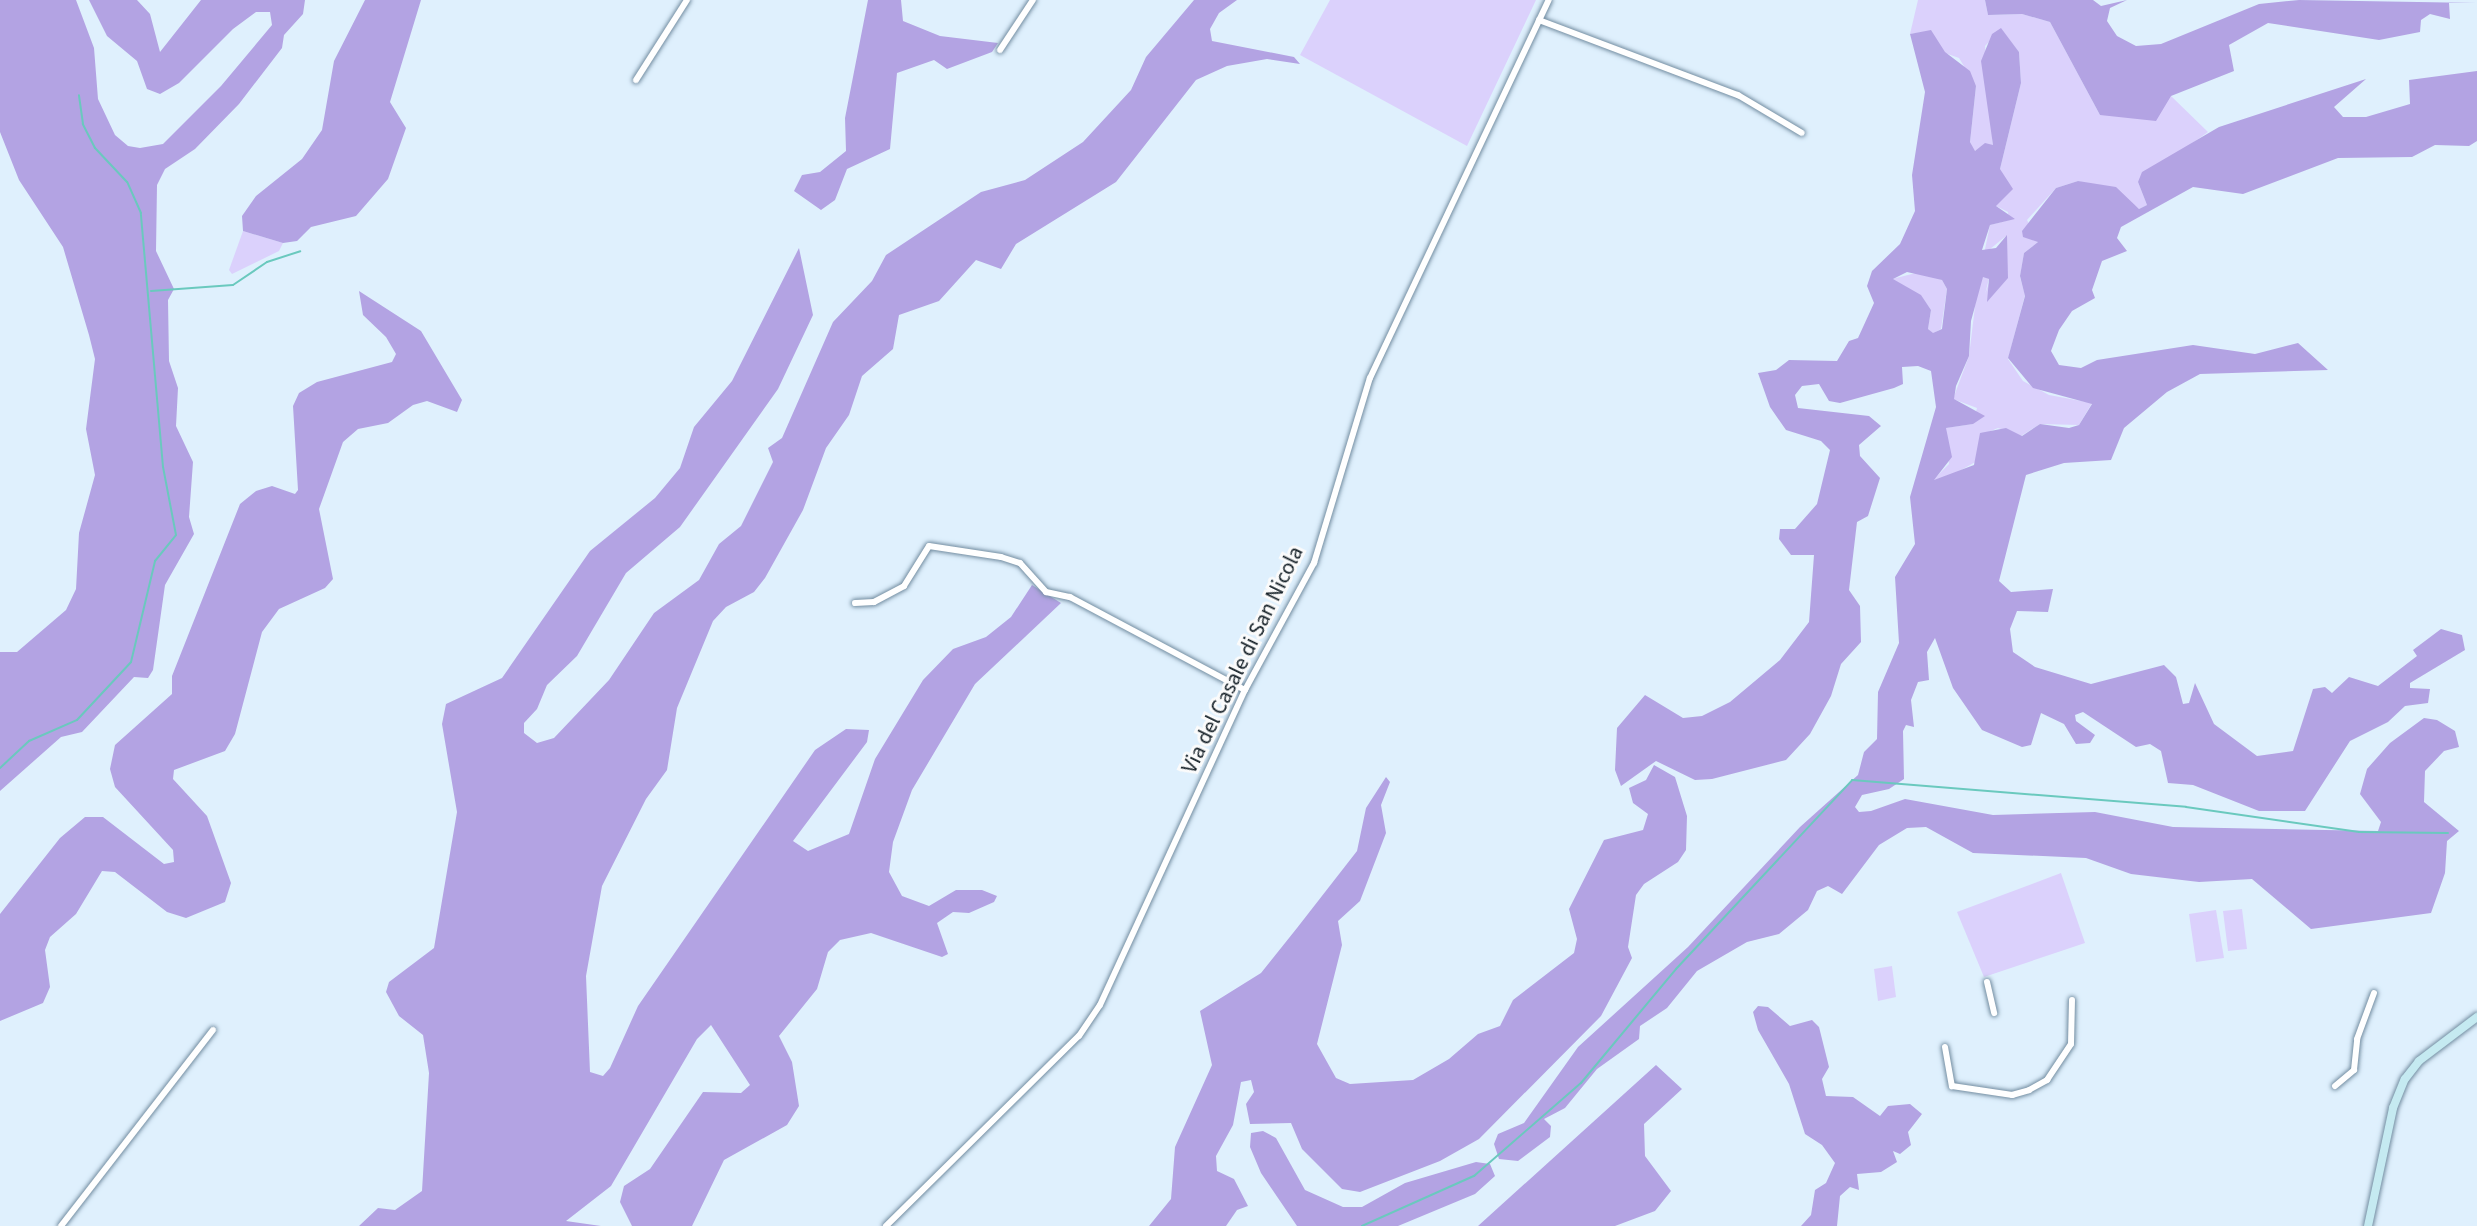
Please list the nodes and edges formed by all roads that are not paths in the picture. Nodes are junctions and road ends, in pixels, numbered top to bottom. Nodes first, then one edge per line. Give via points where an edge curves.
1 (687, 0) edge
2 (1033, 0) edge
3 (1549, 0) edge
4 (1539, 20) junction
5 (1000, 50) dead end
6 (636, 80) dead end
7 (1802, 133) dead end
8 (855, 603) dead end
9 (1245, 690) junction
10 (1987, 982) dead end
11 (2374, 993) dead end
12 (2072, 1000) dead end
13 (1994, 1013) dead end
14 (2477, 1017) edge
15 (213, 1030) dead end
16 (1945, 1047) dead end
17 (2335, 1086) dead end
18 (61, 1226) edge
19 (886, 1226) edge
20 (2368, 1226) edge

1 - 6 street
2 - 5 street
3 - 4 street, Via del Casale di San Nicola
4 - 7 street via 1738,95
4 - 9 street, Via del Casale di San Nicola via 1370,378 1314,563
8 - 9 street via 874,602 904,586 921,551 929,546 1001,557 1020,563 1046,592 1070,597
9 - 19 street, Via del Casale di San Nicola via 1100,1005 1079,1036
10 - 13 street
11 - 17 street via 2357,1039 2354,1070
12 - 16 street via 2071,1044 2047,1080 2029,1090 2012,1095 1952,1086
14 - 20 main road via 2419,1061 2405,1079 2393,1108
15 - 18 street

